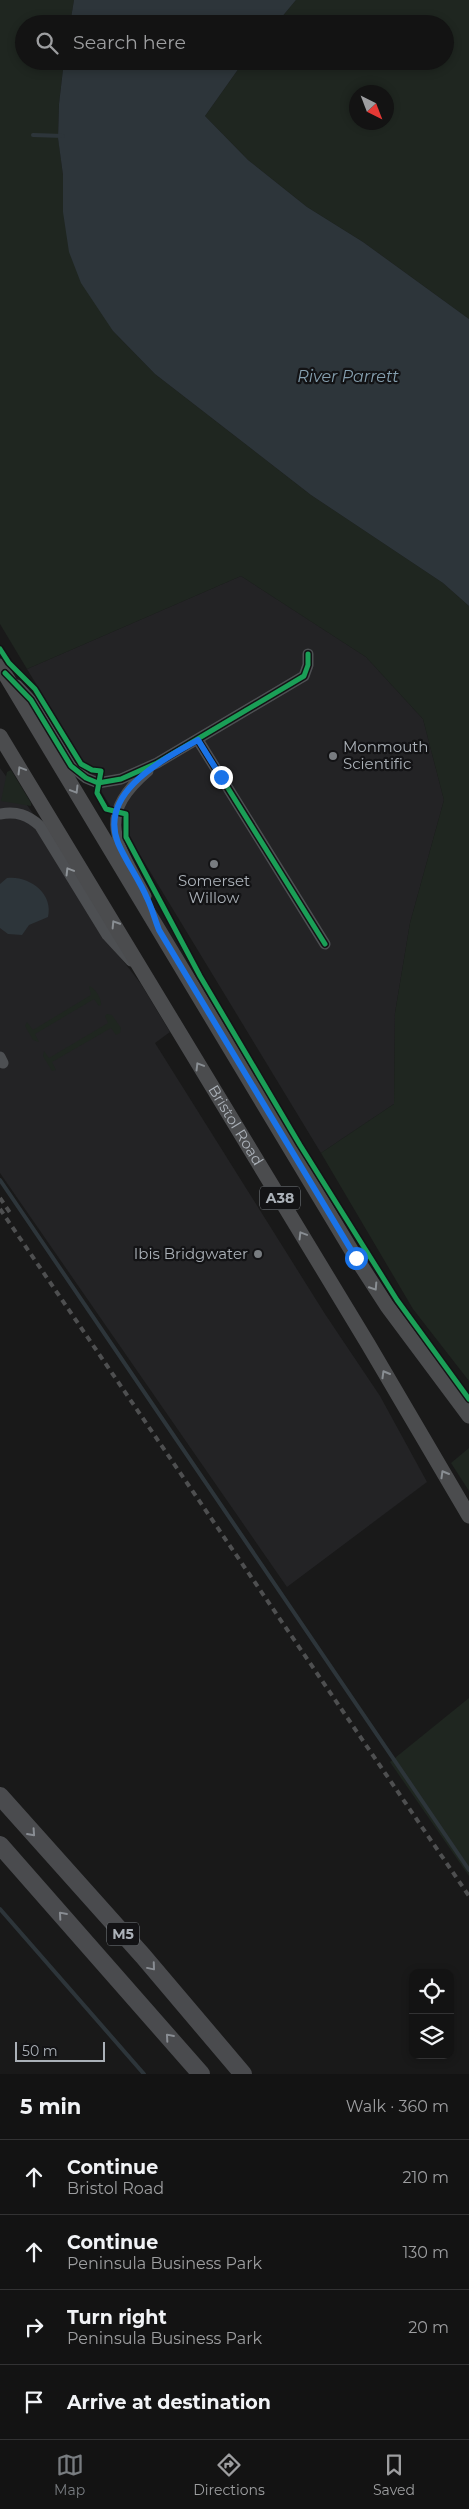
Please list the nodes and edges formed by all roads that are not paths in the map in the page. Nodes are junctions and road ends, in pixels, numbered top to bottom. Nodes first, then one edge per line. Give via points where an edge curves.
1 (308, 654) dead end
2 (2, 670) edge
3 (0, 736) edge
4 (198, 740) junction
5 (157, 763) junction
6 (0, 814) edge
7 (159, 930) junction
8 (325, 944) dead end
9 (149, 980) junction
10 (469, 1416) edge
11 (469, 1516) edge
12 (0, 1796) edge
13 (0, 1845) edge
14 (201, 2074) edge
15 (243, 2074) edge

1 - 4 street via 304,676
2 - 5 street via 31,700 71,766 86,778 110,782
2 -> 7 main road, A38
9 -> 3 main road, Bristol Road / A38
4 - 5 street
4 - 8 street
5 - 7 street via 123,797 115,826 118,842 147,898
9 -> 6 street via 107,935 40,826 31,817 19,813
7 -> 10 main road, A38 via 356,1258 387,1306
11 -> 9 main road, Bristol Road / A38
12 -> 15 highway, M5
14 -> 13 highway, M5

